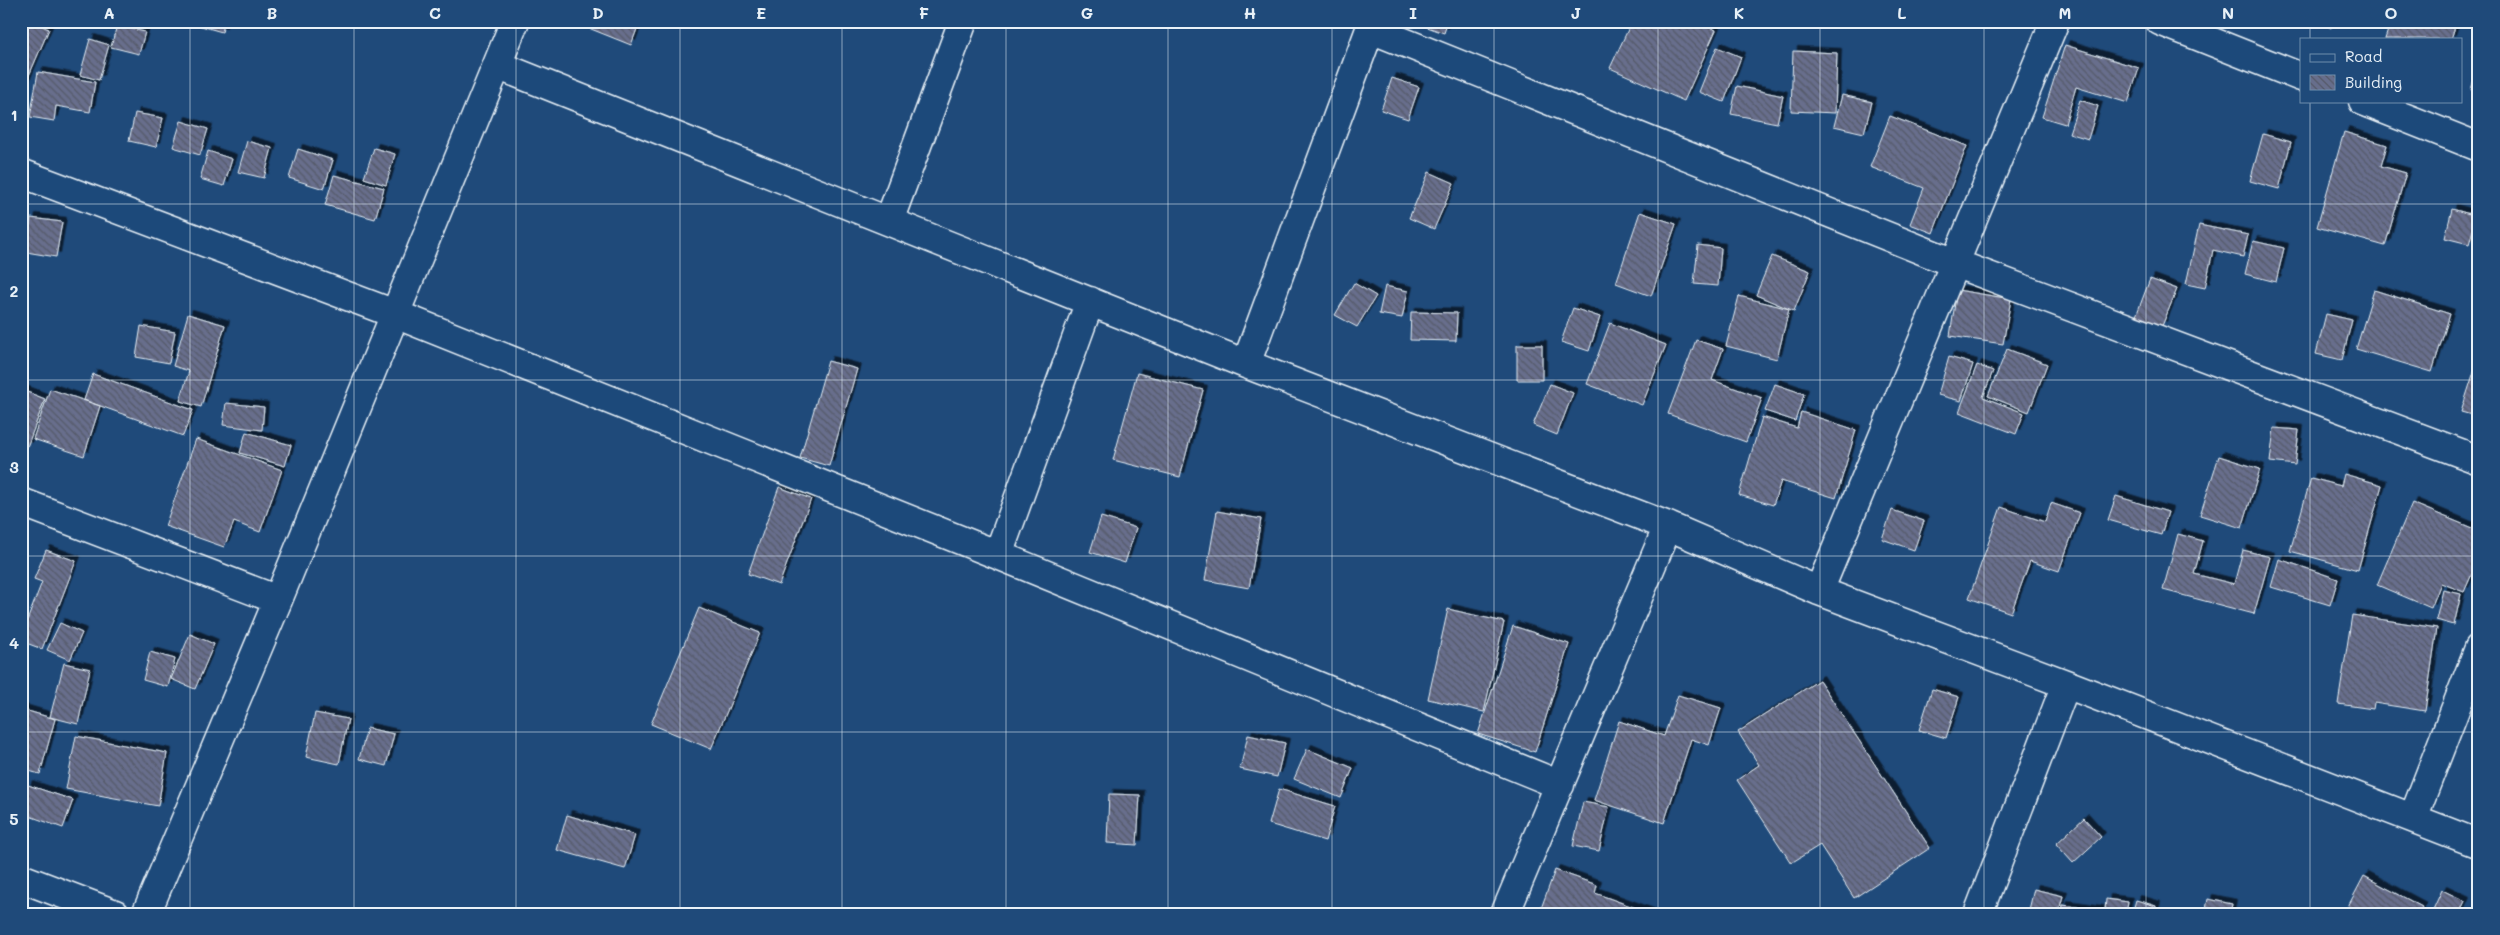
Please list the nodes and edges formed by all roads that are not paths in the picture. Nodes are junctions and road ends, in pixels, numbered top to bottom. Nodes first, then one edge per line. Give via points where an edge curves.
1 (964, 21) edge
2 (2055, 21) edge
3 (2160, 21) edge
4 (508, 23) edge
5 (1372, 25) edge
6 (497, 65) junction
7 (2300, 77) edge
8 (2366, 102) edge
9 (2479, 147) edge
10 (21, 172) edge
11 (889, 221) junction
12 (1954, 263) junction
13 (1090, 301) junction
14 (395, 314) junction
15 (1246, 364) junction
16 (2479, 460) edge
17 (21, 502) edge
18 (1668, 526) junction
19 (998, 554) junction
20 (1818, 591) junction
21 (278, 600) junction
22 (2479, 648) edge
23 (2066, 684) junction
24 (1560, 785) junction
25 (2413, 818) junction
26 (2479, 844) edge
27 (21, 878) edge
28 (115, 914) edge
29 (146, 914) edge
30 (1505, 914) edge
31 (1978, 914) edge

1 - 11 street
2 - 12 street
3 - 7 street
4 - 6 street
5 - 12 street
5 - 15 street
6 - 11 street
6 - 14 street
8 - 9 street
10 - 14 street
11 - 13 street
12 - 16 street
12 - 20 street
13 - 15 street
13 - 19 street
14 - 19 street
14 - 21 street
15 - 18 street
17 - 21 street
18 - 20 street
18 - 24 street
19 - 24 street
20 - 23 street
21 - 29 street
22 - 25 street
23 - 25 street
23 - 31 street
24 - 30 street
25 - 26 street
27 - 28 street

